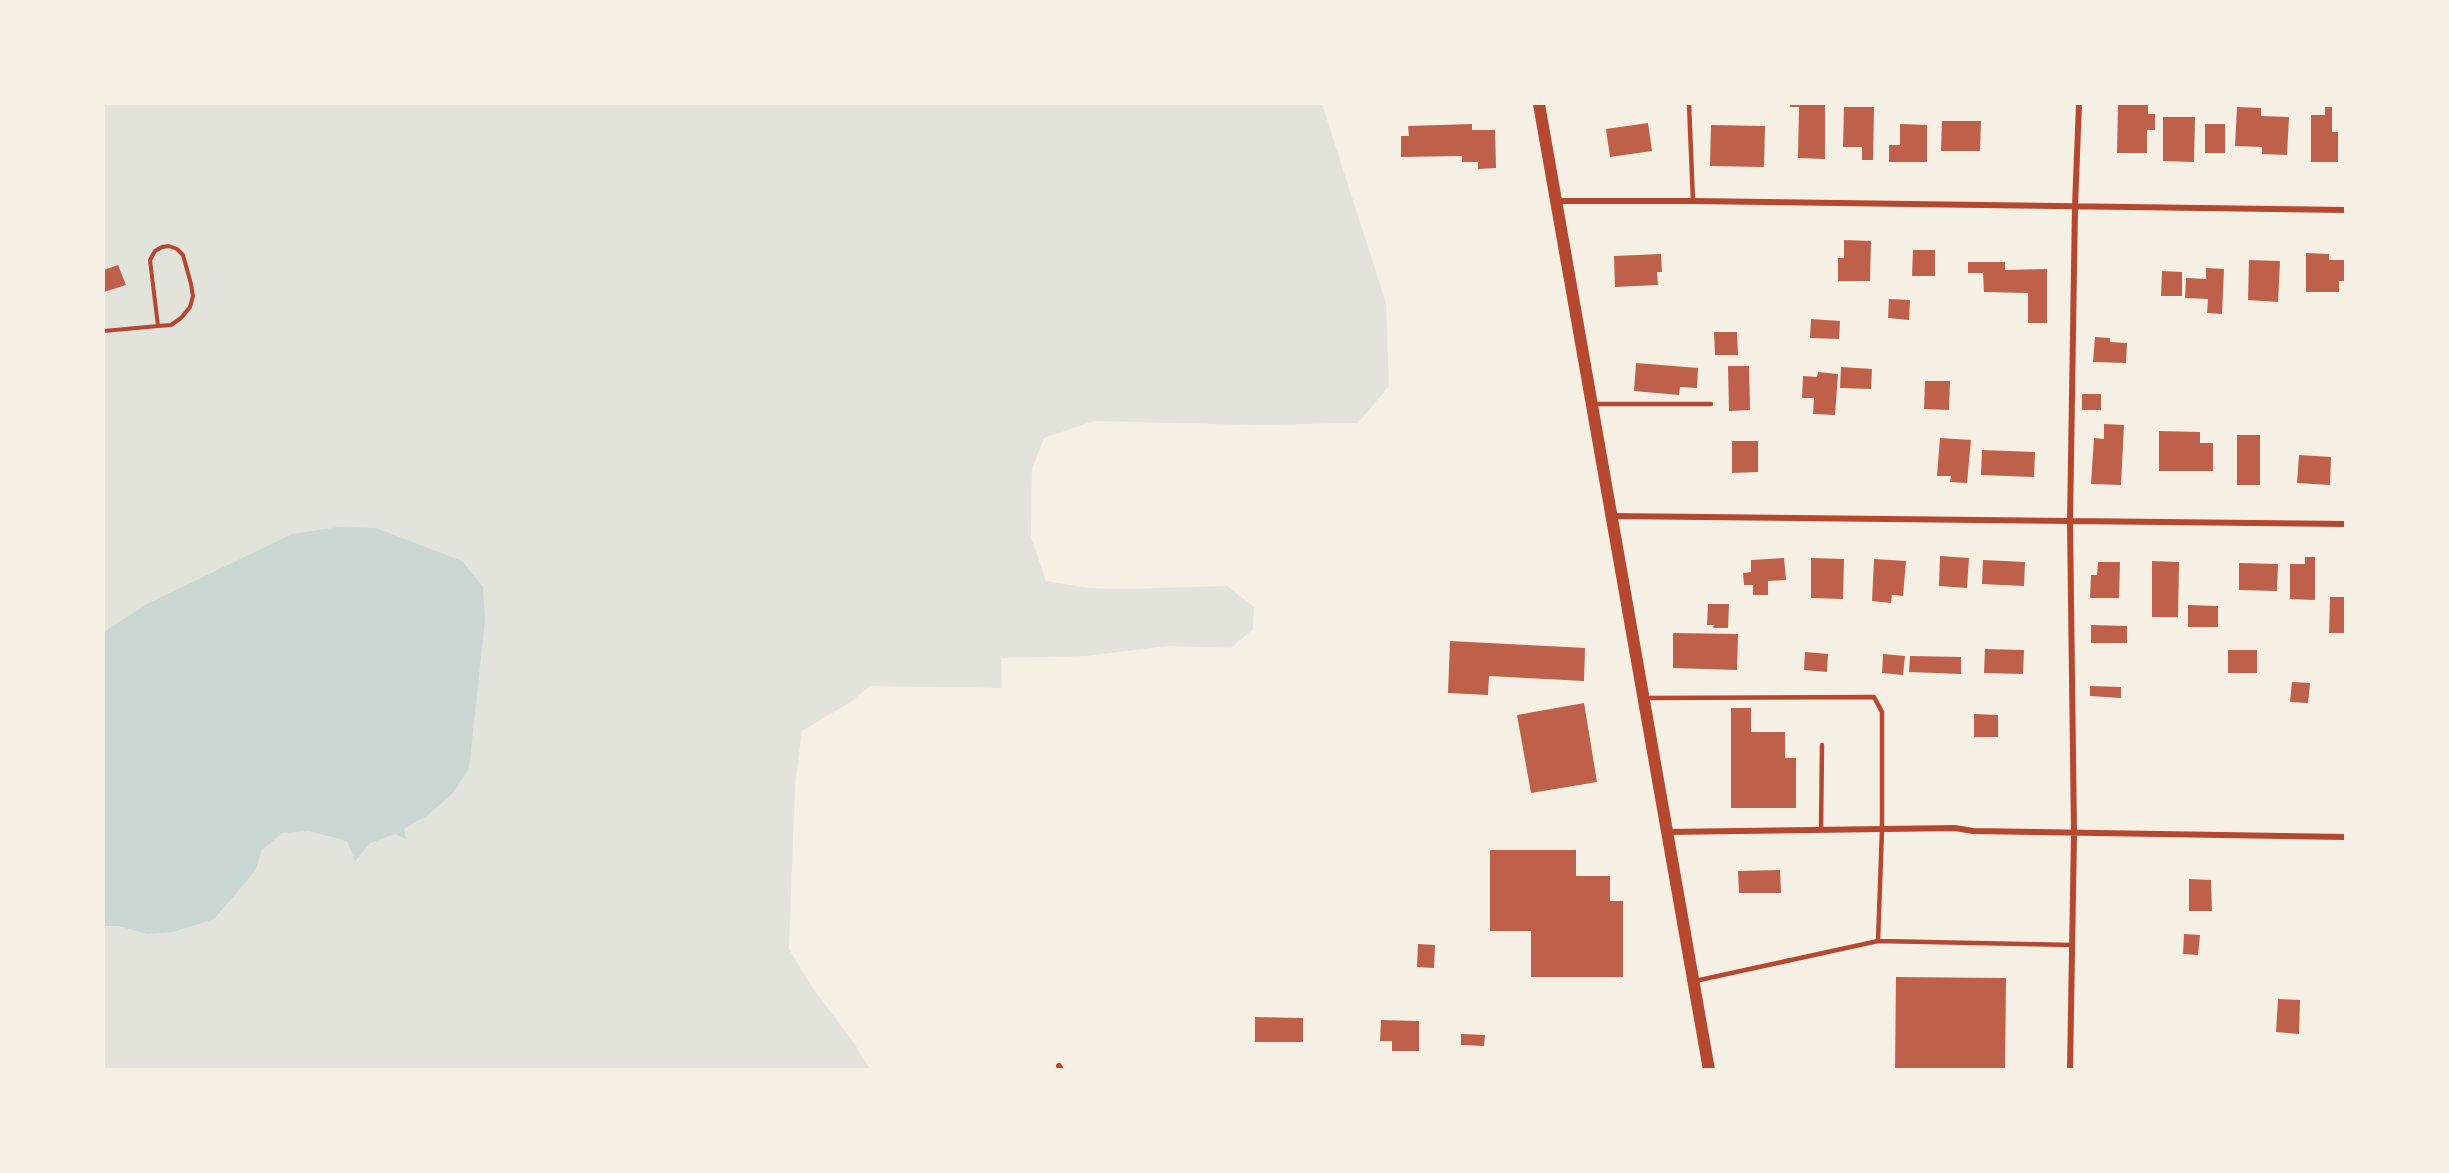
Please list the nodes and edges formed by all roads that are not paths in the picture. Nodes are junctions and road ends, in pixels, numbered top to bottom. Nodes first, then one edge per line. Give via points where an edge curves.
1 (1539, 104) edge
2 (1689, 104) edge
3 (2079, 104) edge
4 (1556, 201) junction
5 (1693, 201) junction
6 (2075, 206) junction
7 (2346, 210) edge
8 (1592, 404) junction
9 (1711, 404) dead end
10 (1611, 516) junction
11 (2070, 522) junction
12 (2346, 524) edge
13 (1643, 698) junction
14 (1822, 745) dead end
15 (1821, 829) junction
16 (1882, 829) junction
17 (1666, 832) junction
18 (2074, 833) junction
19 (2346, 837) edge
20 (1878, 940) junction
21 (2072, 945) junction
22 (1693, 982) junction
23 (1709, 1070) edge
24 (2070, 1070) edge

1 - 4 main road
2 - 5 lane
3 - 6 street
4 - 5 street
4 - 8 main road
5 - 6 street
6 - 7 street
6 - 11 street
8 - 9 lane
8 - 10 main road
10 - 11 street
10 - 13 main road
11 - 12 street
11 - 18 street
13 - 16 lane via 1874,698 1882,712
13 - 17 main road
14 - 15 lane
15 - 16 street
15 - 17 street
16 - 18 street
16 - 20 lane
17 - 22 main road
18 - 19 street
18 - 21 street
20 - 21 lane
20 - 22 lane
21 - 24 street
22 - 23 main road

